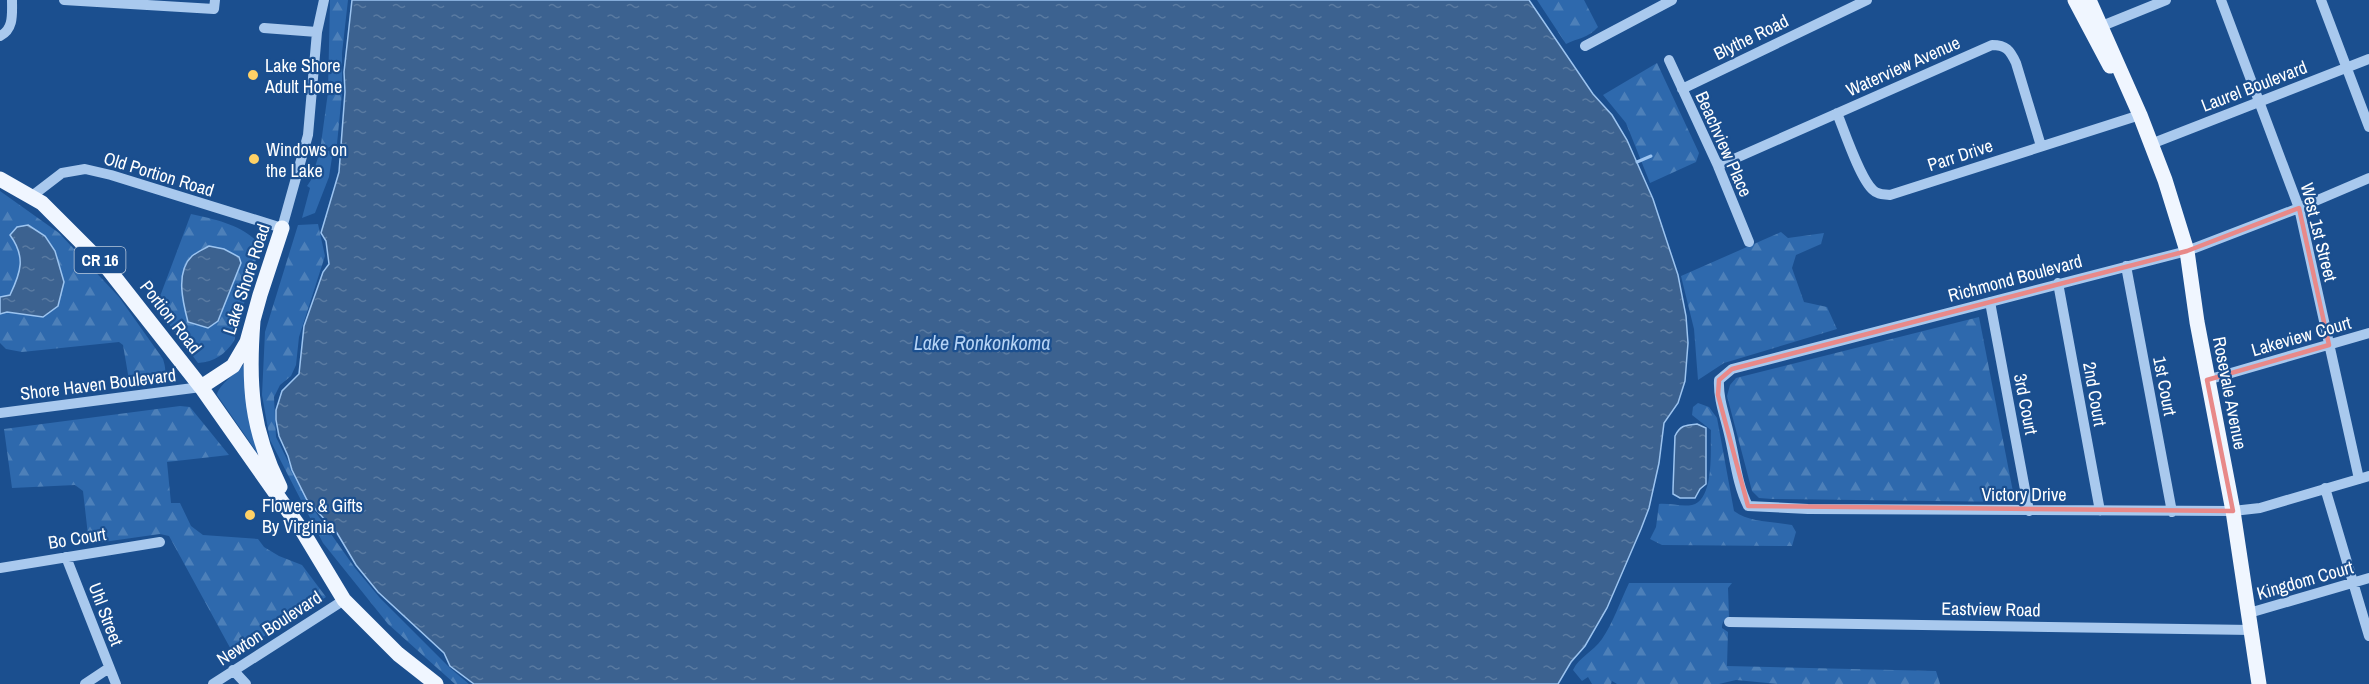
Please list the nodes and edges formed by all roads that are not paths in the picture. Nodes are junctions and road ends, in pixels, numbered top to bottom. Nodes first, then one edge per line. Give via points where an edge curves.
1 (12, 0) edge
2 (64, 0) edge
3 (324, 0) edge
4 (1672, 0) edge
5 (1867, 0) edge
6 (2074, 0) edge
7 (2089, 0) edge
8 (2166, 0) edge
9 (2221, 0) edge
10 (2321, 0) edge
11 (214, 4) edge
12 (2102, 26) junction
13 (264, 28) dead end
14 (316, 32) junction
15 (0, 36) edge
16 (1586, 45) dead end
17 (2369, 59) edge
18 (1669, 60) dead end
19 (2347, 68) junction
20 (1682, 88) junction
21 (2260, 101) junction
22 (1837, 113) junction
23 (2140, 115) junction
24 (2369, 127) edge
25 (2151, 144) junction
26 (2041, 146) junction
27 (1718, 166) junction
28 (2369, 177) edge
29 (0, 179) edge
30 (32, 196) junction
31 (2299, 208) junction
32 (282, 228) junction
33 (1749, 242) dead end
34 (2187, 251) junction
35 (2126, 266) junction
36 (2058, 283) junction
37 (1990, 302) junction
38 (253, 321) junction
39 (2369, 333) edge
40 (2329, 345) junction
41 (2207, 380) junction
42 (201, 387) junction
43 (0, 413) edge
44 (1729, 435) joint
45 (2364, 478) edge
46 (2325, 488) junction
47 (2029, 511) junction
48 (2100, 511) junction
49 (2172, 512) junction
50 (2233, 512) junction
51 (303, 532) junction
52 (160, 542) dead end
53 (66, 556) junction
54 (0, 568) edge
55 (2369, 578) edge
56 (2353, 583) junction
57 (344, 600) junction
58 (2249, 613) junction
59 (1729, 622) dead end
60 (2252, 630) junction
61 (2369, 636) edge
62 (109, 668) junction
63 (233, 670) junction
64 (85, 684) edge
65 (116, 684) edge
66 (213, 684) edge
67 (246, 684) edge
68 (436, 684) edge
69 (2259, 684) edge

1 - 15 street via 12,21
2 - 11 street
3 - 14 street, Lake Shore Road
4 - 16 street
5 - 20 street, Blythe Road
6 - 23 main road, Rosevale Avenue via 2125,100
7 - 12 main road, Rosevale Avenue
8 - 12 street
9 - 21 street, West 1st Street
10 - 19 street
12 - 23 main road, Rosevale Avenue
13 - 14 street
14 - 32 street, Lake Shore Road via 308,135
17 - 19 street, Laurel Boulevard
18 - 20 street, Beachview Place
19 - 21 street, Laurel Boulevard
19 - 24 street
20 - 27 street, Beachview Place
21 - 25 street, Laurel Boulevard
21 - 31 street, West 1st Street
22 - 26 street, Parr Drive via 1864,178 1879,194 1890,195
22 - 26 street, Waterview Avenue via 1981,48 2003,45 2016,63
22 - 27 street, Waterview Avenue
23 - 25 main road, Rosevale Avenue
23 - 26 street, Parr Drive
25 - 34 main road, Rosevale Avenue
27 - 33 street, Beachview Place
28 - 31 street, Richmond Boulevard
29 - 30 main road, Portion Road / CR 16
30 - 32 street, Old Portion Road via 62,173 85,170
30 - 42 main road, Portion Road / CR 16 via 109,270
31 - 34 street, Richmond Boulevard
31 - 40 street, West 1st Street
32 - 38 main road, Lake Shore Road
34 - 35 street, Richmond Boulevard
34 - 41 main road, Rosevale Avenue
35 - 36 street, Richmond Boulevard
35 - 49 street, 1st Court
36 - 37 street, Richmond Boulevard
36 - 48 street, 2nd Court
37 - 44 street, Richmond Boulevard via 1732,369 1719,380 1718,395
37 - 47 street, 3rd Court
38 - 42 main road, Lake Shore Road via 247,342 233,366
38 - 51 main road via 251,394 257,428 265,457
39 - 40 street, Lakeview Court
40 - 41 street, Lakeview Court
40 - 45 street, West 1st Street
41 - 50 main road, Rosevale Avenue
42 - 43 street, Shore Haven Boulevard
42 - 51 main road, CR 16
44 - 47 street, Victory Drive via 1748,506
45 - 46 street, Victory Drive
46 - 50 street, Victory Drive
46 - 56 street
47 - 48 street, Victory Drive
48 - 49 street, Victory Drive
49 - 50 street, Victory Drive
50 - 58 main road, Rosevale Avenue
51 - 57 main road, CR 16
52 - 53 street, Bo Court
53 - 54 street, Bo Court
53 - 62 street, Uhl Street
55 - 56 street, Kingdom Court
56 - 58 street, Kingdom Court
56 - 61 street
57 - 63 street, Newton Boulevard
57 - 68 main road, CR 16 via 398,654
58 - 60 main road, Rosevale Avenue
59 - 60 street, Eastview Road
60 - 69 main road, Rosevale Avenue
62 - 64 street
62 - 65 street, Uhl Street
63 - 66 street, Newton Boulevard
63 - 67 street

